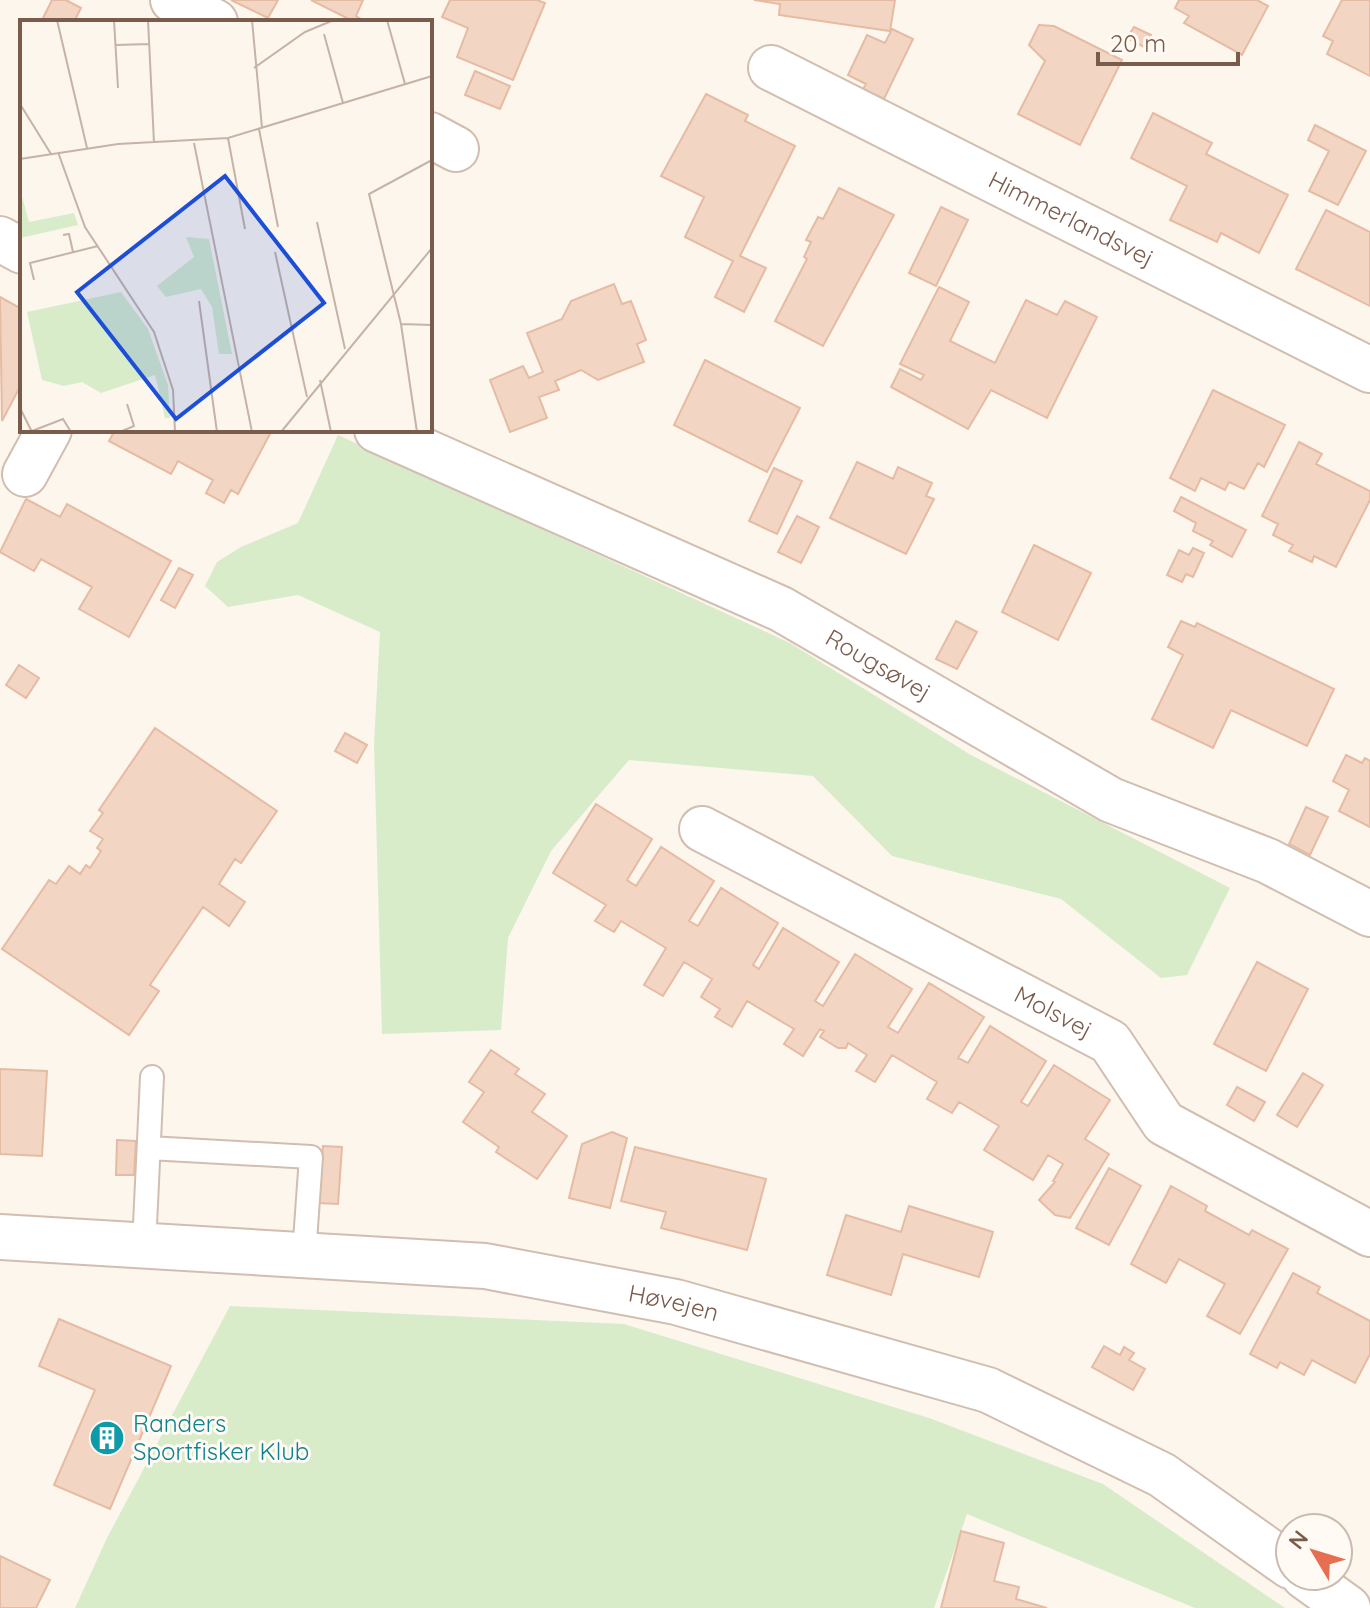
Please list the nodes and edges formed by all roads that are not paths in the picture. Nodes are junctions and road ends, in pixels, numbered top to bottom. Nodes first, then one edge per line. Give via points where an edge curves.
1 (173, 0) edge
2 (211, 20) edge
3 (771, 68) dead end
4 (0, 239) edge
5 (20, 250) edge
6 (1370, 370) edge
7 (48, 432) edge
8 (382, 432) edge
9 (25, 474) dead end
10 (702, 829) dead end
11 (1370, 914) edge
12 (152, 1077) dead end
13 (149, 1148) junction
14 (1370, 1234) edge
15 (0, 1237) edge
16 (144, 1246) junction
17 (304, 1255) junction
18 (1274, 1555) edge
19 (1326, 1592) edge
20 (1348, 1608) edge

1 - 2 street
3 - 6 street, Himmerlandsvej
4 - 5 street
7 - 9 street
8 - 11 street, Rougsøvej via 781,609 1111,800 1268,861
10 - 14 street, Molsvej via 1110,1042 1164,1123
12 - 13 lane
13 - 16 lane
13 - 17 lane via 311,1157
15 - 16 street, Høvejen
16 - 17 street, Høvejen
17 - 18 street, Høvejen via 485,1266 676,1302 988,1390 1162,1475
19 - 20 street

